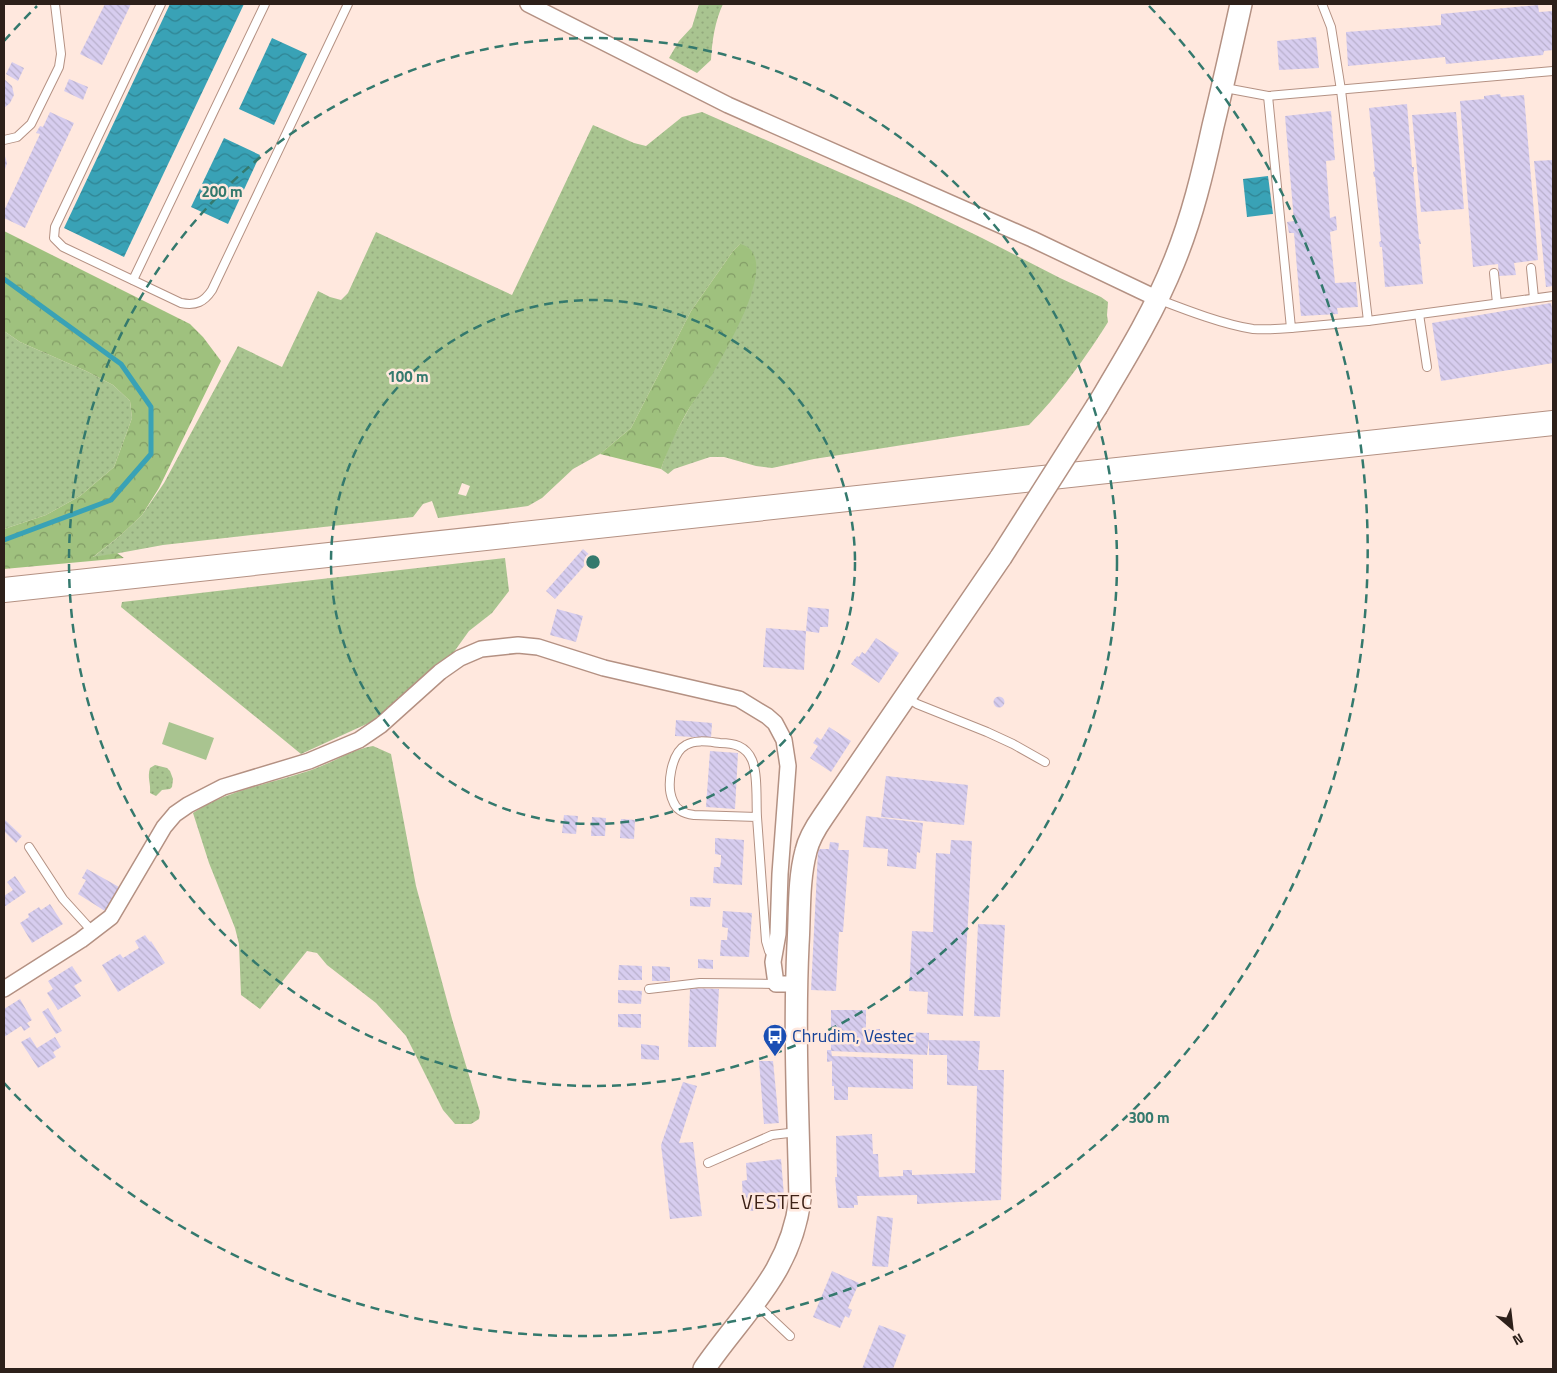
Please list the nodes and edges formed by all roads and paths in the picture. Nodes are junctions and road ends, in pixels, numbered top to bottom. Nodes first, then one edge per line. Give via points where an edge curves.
1 (55, 4) edge
2 (161, 4) edge
3 (265, 4) edge
4 (348, 4) edge
5 (528, 4) edge
6 (1241, 4) edge
7 (1322, 4) edge
8 (1553, 71) edge
9 (1222, 88) junction
10 (1341, 90) junction
11 (1268, 96) junction
12 (4, 140) edge
13 (1531, 268) dead end
14 (1494, 273) dead end
15 (133, 280) junction
16 (1553, 296) edge
17 (1534, 298) junction
18 (1158, 299) junction
19 (1497, 303) junction
20 (1419, 314) junction
21 (1368, 321) junction
22 (1292, 328) junction
23 (1427, 367) dead end
24 (1553, 423) edge
25 (4, 590) edge
26 (904, 696) junction
27 (1045, 762) dead end
28 (757, 817) junction
29 (30, 848) dead end
30 (93, 932) junction
31 (773, 956) junction
32 (786, 984) junction
33 (4, 989) edge
34 (649, 989) dead end
35 (798, 1132) junction
36 (708, 1163) dead end
37 (754, 1303) junction
38 (790, 1336) dead end
39 (704, 1369) edge

1 - 12 lane via 61,54 59,67 31,124 17,137
2 - 15 lane via 54,233 54,238 63,247
3 - 15 lane
4 - 15 lane via 207,297 196,304 181,303
5 - 18 street via 728,105 1032,239
6 - 9 street
7 - 10 lane via 1331,27
8 - 10 lane
9 - 11 lane
9 - 18 street via 1188,224
10 - 11 lane
10 - 21 lane
11 - 22 lane
13 - 17 lane
14 - 19 lane
16 - 17 lane
17 - 19 lane
18 - 22 lane via 1242,327
18 - 26 street, bridge via 1097,406 1001,557
19 - 20 lane
20 - 21 lane
20 - 23 lane
21 - 22 lane
24 - 25 main road
26 - 27 lane via 1005,740
26 - 32 street via 823,817 807,848
28 - 28 lane via 694,815 678,809 671,795 671,772 673,761 681,749 699,742 726,743 744,748 753,762
28 - 31 lane via 766,941
29 - 30 lane via 60,895
30 - 31 street via 118,906 164,827 188,805 223,787 309,761 359,740 460,658 482,649 518,645 538,647 604,668 739,699 775,723 784,740 788,766 778,934
30 - 33 street
31 - 32 street
32 - 34 lane via 700,983
32 - 35 street via 796,1042
35 - 36 lane via 772,1135
35 - 37 street via 800,1199 796,1222 781,1263
37 - 38 lane
37 - 39 street

